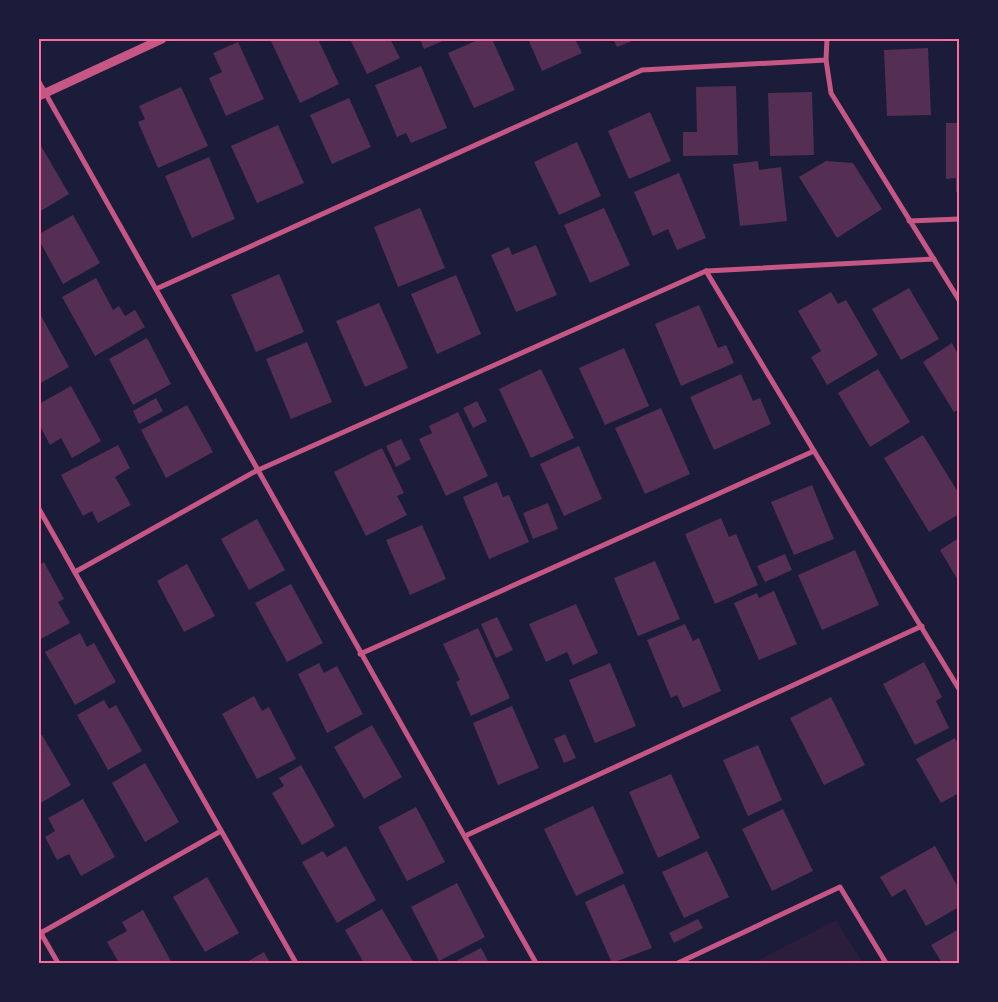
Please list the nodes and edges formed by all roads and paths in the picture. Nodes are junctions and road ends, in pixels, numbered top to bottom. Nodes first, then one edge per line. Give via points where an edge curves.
1 (162, 39) edge
2 (827, 39) edge
3 (826, 60) junction
4 (39, 82) edge
5 (42, 94) edge
6 (959, 219) edge
7 (909, 222) junction
8 (934, 259) junction
9 (706, 271) junction
10 (156, 289) junction
11 (959, 300) edge
12 (814, 451) junction
13 (256, 470) junction
14 (39, 509) edge
15 (74, 572) junction
16 (922, 626) junction
17 (360, 654) junction
18 (959, 689) edge
19 (221, 831) junction
20 (465, 836) junction
21 (39, 932) edge
22 (58, 963) edge
23 (296, 963) edge
24 (536, 963) edge
25 (678, 963) edge
26 (886, 963) edge

1 - 5 street
2 - 3 street
3 - 7 street via 831,93
3 - 10 street via 642,70
4 - 5 street
5 - 10 street
6 - 7 street
7 - 8 street
8 - 9 street
8 - 11 street
9 - 12 street
9 - 13 street
10 - 13 street
12 - 16 street
12 - 17 street
13 - 15 street
13 - 17 street
14 - 15 street
15 - 19 street
16 - 18 street
16 - 20 street
17 - 20 street
19 - 21 street
19 - 23 street
20 - 24 street
21 - 22 street
25 - 26 street via 840,887

